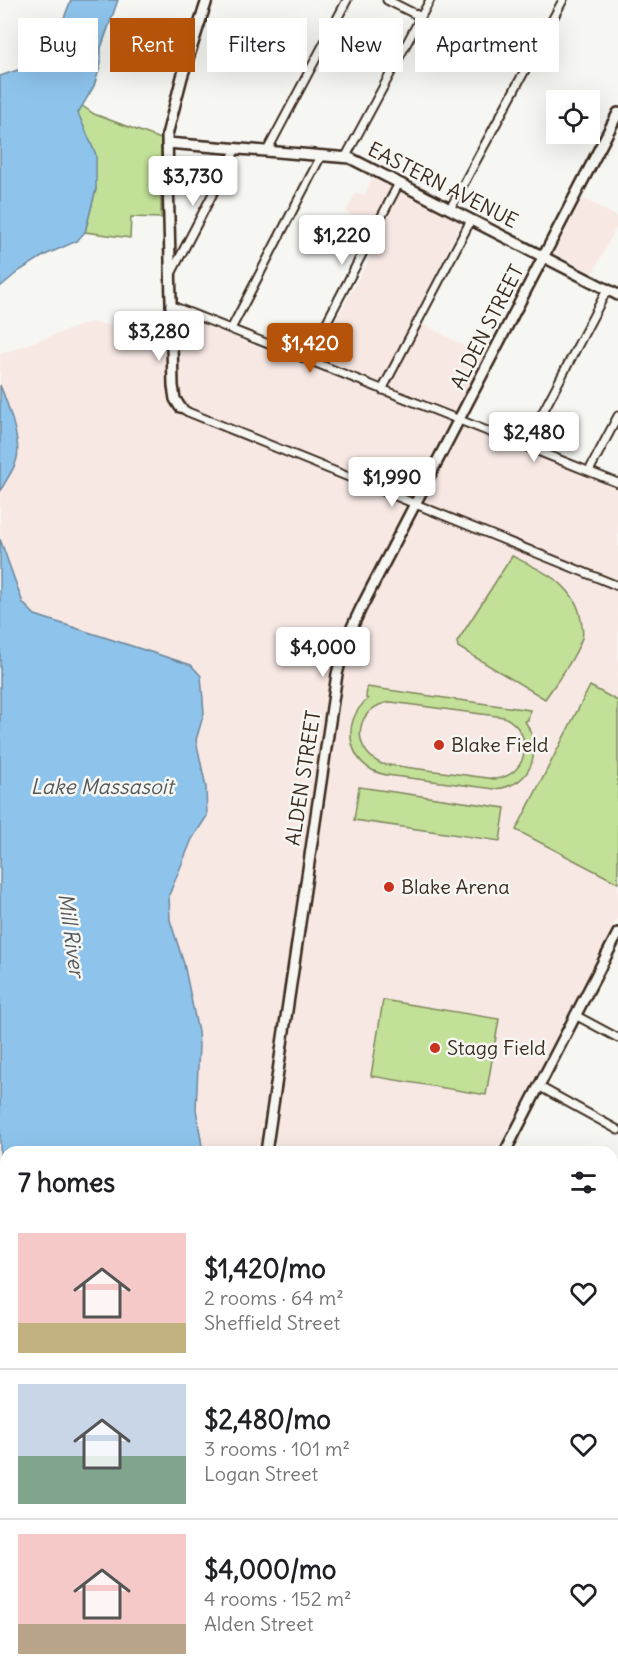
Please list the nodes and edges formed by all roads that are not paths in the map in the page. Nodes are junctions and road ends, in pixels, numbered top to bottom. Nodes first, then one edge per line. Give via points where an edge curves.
1 (207, 0) edge
2 (347, 0) edge
3 (387, 0) edge
4 (430, 0) edge
5 (563, 0) edge
6 (422, 17) junction
7 (618, 113) edge
8 (167, 143) junction
9 (236, 149) junction
10 (267, 151) junction
11 (321, 156) junction
12 (345, 158) junction
13 (399, 183) junction
14 (450, 209) junction
15 (471, 220) junction
16 (543, 257) junction
17 (170, 276) junction
18 (607, 290) junction
19 (618, 295) edge
20 (170, 305) junction
21 (231, 329) junction
22 (307, 360) junction
23 (382, 390) junction
24 (180, 407) joint
25 (618, 416) edge
26 (459, 420) junction
27 (525, 446) junction
28 (589, 471) junction
29 (618, 483) edge
30 (415, 505) junction
31 (618, 586) edge
32 (618, 933) edge
33 (614, 949) edge
34 (574, 1015) junction
35 (618, 1038) edge
36 (540, 1086) junction
37 (618, 1130) edge
38 (267, 1146) edge
39 (508, 1146) edge

1 - 8 street
2 - 10 street
3 - 6 street
4 - 6 street
5 - 14 street
6 - 12 street
7 - 16 street, ALDEN STREET
8 - 9 street, EASTERN AVENUE
8 - 17 street
9 - 10 street, EASTERN AVENUE
9 - 17 street
10 - 11 street, EASTERN AVENUE
11 - 12 street, EASTERN AVENUE
11 - 21 street
12 - 13 street, EASTERN AVENUE
13 - 14 street, EASTERN AVENUE
13 - 22 street
14 - 15 street, EASTERN AVENUE
15 - 16 street, EASTERN AVENUE
15 - 23 street
16 - 18 street, EASTERN AVENUE
16 - 26 street, ALDEN STREET
17 - 20 street
18 - 19 street, EASTERN AVENUE
18 - 27 street
20 - 21 street
20 - 24 street via 174,393
21 - 22 street
22 - 23 street
23 - 26 street
24 - 30 street
25 - 28 street
26 - 27 street
26 - 30 street, ALDEN STREET
27 - 28 street
28 - 29 street
30 - 31 street
30 - 38 street, ALDEN STREET via 361,608 341,656
32 - 33 street
33 - 34 street
34 - 35 street
34 - 36 street
36 - 37 street
36 - 39 street

